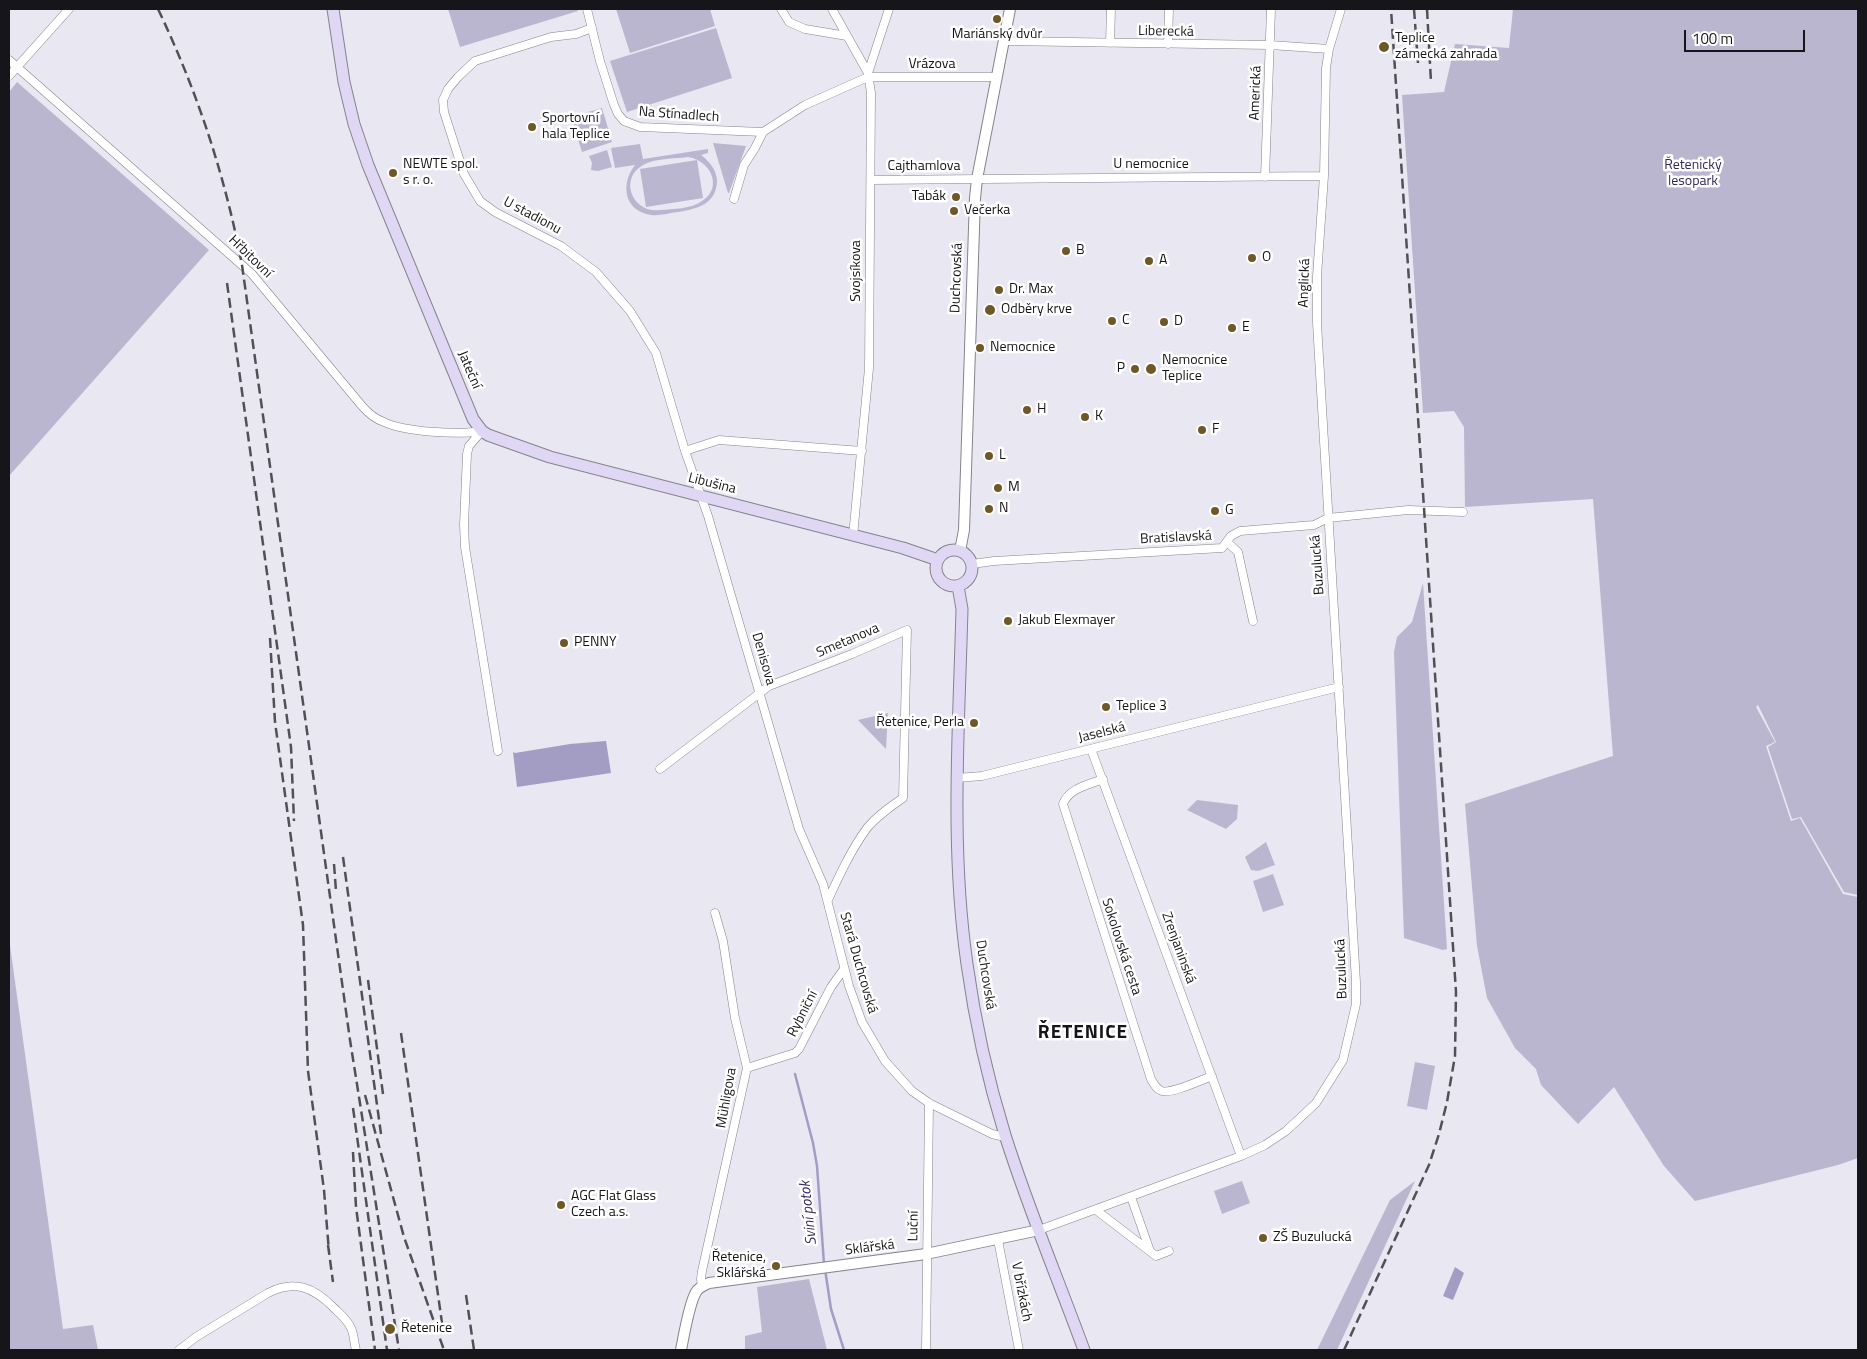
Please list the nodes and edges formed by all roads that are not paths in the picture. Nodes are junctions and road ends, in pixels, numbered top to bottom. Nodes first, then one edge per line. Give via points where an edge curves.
1 (69, 9) edge
2 (333, 9) edge
3 (586, 9) edge
4 (781, 9) edge
5 (832, 9) edge
6 (889, 9) edge
7 (1010, 9) edge
8 (1111, 9) edge
9 (1169, 9) edge
10 (1271, 9) edge
11 (1341, 9) edge
12 (592, 28) junction
13 (847, 36) junction
14 (1004, 41) junction
15 (1110, 43) junction
16 (1168, 44) junction
17 (1270, 45) junction
18 (1329, 49) junction
19 (9, 60) edge
20 (17, 67) junction
21 (868, 75) junction
22 (9, 76) edge
23 (996, 77) junction
24 (763, 132) junction
25 (1324, 176) junction
26 (1265, 178) junction
27 (977, 179) junction
28 (871, 180) junction
29 (734, 200) dead end
30 (482, 431) junction
31 (685, 451) junction
32 (862, 451) junction
33 (702, 496) junction
34 (1463, 512) dead end
35 (1328, 518) junction
36 (853, 536) junction
37 (1227, 542) junction
38 (960, 551) junction
39 (938, 560) junction
40 (972, 564) junction
41 (958, 586) junction
42 (1253, 621) dead end
43 (1339, 686) junction
44 (759, 693) junction
45 (1091, 748) junction
46 (498, 751) dead end
47 (660, 768) dead end
48 (957, 778) junction
49 (1102, 779) junction
50 (828, 900) junction
51 (715, 914) dead end
52 (844, 969) junction
53 (747, 1068) junction
54 (1212, 1076) junction
55 (929, 1103) junction
56 (1005, 1137) junction
57 (1241, 1156) junction
58 (1131, 1197) junction
59 (1096, 1210) junction
60 (1039, 1230) junction
61 (998, 1240) junction
62 (1150, 1251) junction
63 (1169, 1251) dead end
64 (926, 1254) junction
65 (702, 1286) junction
66 (179, 1350) edge
67 (356, 1350) edge
68 (681, 1350) edge
69 (926, 1350) edge
70 (1019, 1350) edge
71 (1084, 1350) edge

1 - 20 street
2 - 30 main road, Jateční via 344,82 368,165 471,413
3 - 12 street, Na Stínadlech
4 - 13 street via 789,22 804,29
5 - 13 street
6 - 21 street, Svojsíkova
7 - 14 street, Duchcovská
8 - 15 street
9 - 16 street
10 - 17 street, Americká
11 - 18 street, Anglická
12 - 24 street, Na Stínadlech via 614,105 624,121 640,127
12 - 31 street, U stadionu via 475,61 448,88 443,100 444,112 464,174 480,201 561,246 596,272 630,311 656,353
13 - 21 street
14 - 15 street, Liberecká
14 - 23 street, Duchcovská
15 - 16 street, Liberecká
16 - 17 street, Liberecká
17 - 18 street, Liberecká
17 - 26 street, Americká
18 - 25 street, Anglická
19 - 20 street, Hřbitovní
20 - 22 street
20 - 30 street, Hřbitovní via 252,274 374,418 412,429 469,434
21 - 23 street, Vrázova
21 - 24 street via 805,104
21 - 28 street, Svojsíkova
23 - 27 street, Duchcovská
24 - 29 street via 744,164
25 - 26 street, U nemocnice
25 - 35 street, Anglická via 1317,323
26 - 27 street, U nemocnice
27 - 28 street, Cajthamlova
27 - 38 street, Duchcovská via 964,530
28 - 32 street, Svojsíkova via 869,368
30 - 33 main road, Libušina via 550,457
30 - 46 street via 469,446 465,547
31 - 32 street, Libušina via 719,440
31 - 33 street, U stadionu
32 - 36 street, Svojsíkova
33 - 36 main road, Libušina
33 - 44 street, Denisova
34 - 35 street, Bratislavská via 1408,510
35 - 37 street, Bratislavská via 1314,525 1240,531
35 - 43 street, Buzulucká
36 - 39 main road, Libušina
37 - 40 street, Bratislavská via 1222,548
37 - 42 street via 1238,552
38 - 39 main road via 948,551
38 - 40 main road
39 - 41 main road via 936,568 940,581 950,587
40 - 41 main road via 968,581
41 - 48 main road, Duchcovská via 962,609
43 - 45 street, Jaselská
43 - 57 street, Buzulucká via 1356,1004 1343,1060 1316,1103 1286,1131
44 - 47 street, Smetanova
44 - 50 street, Denisova via 798,829
44 - 50 street, Smetanova via 769,686 907,630 903,798 868,828
45 - 48 street, Jaselská via 982,776
45 - 49 street, Zrenjaninská
48 - 56 main road, Duchcovská via 959,878 967,964 979,1034
49 - 54 street, Zrenjaninská
49 - 54 street, Sokolovská cesta via 1072,791 1063,804 1151,1079 1161,1090 1169,1091
50 - 52 street, Stará Duchcovská
51 - 53 street, Mühligova via 724,941 735,1018
52 - 53 street, Rybniční via 831,986 799,1049
52 - 55 street, Stará Duchcovská via 862,1022 885,1061 912,1091
53 - 65 street, Mühligova via 702,1271
54 - 57 street, Zrenjaninská
55 - 56 street, Stará Duchcovská via 992,1134
55 - 64 street, Luční
56 - 60 main road, Duchcovská
57 - 58 street, Buzulucká
58 - 59 street, Buzulucká
58 - 62 street
59 - 60 street, Buzulucká
59 - 62 street
60 - 61 street, Sklářská
60 - 71 main road, Duchcovská
61 - 64 street, Sklářská
61 - 70 street, V břízkách
62 - 63 street via 1156,1256
64 - 65 street, Sklářská
64 - 69 street, Luční
65 - 68 street via 692,1303
66 - 67 street via 268,1293 288,1286 317,1292 346,1320 352,1330

